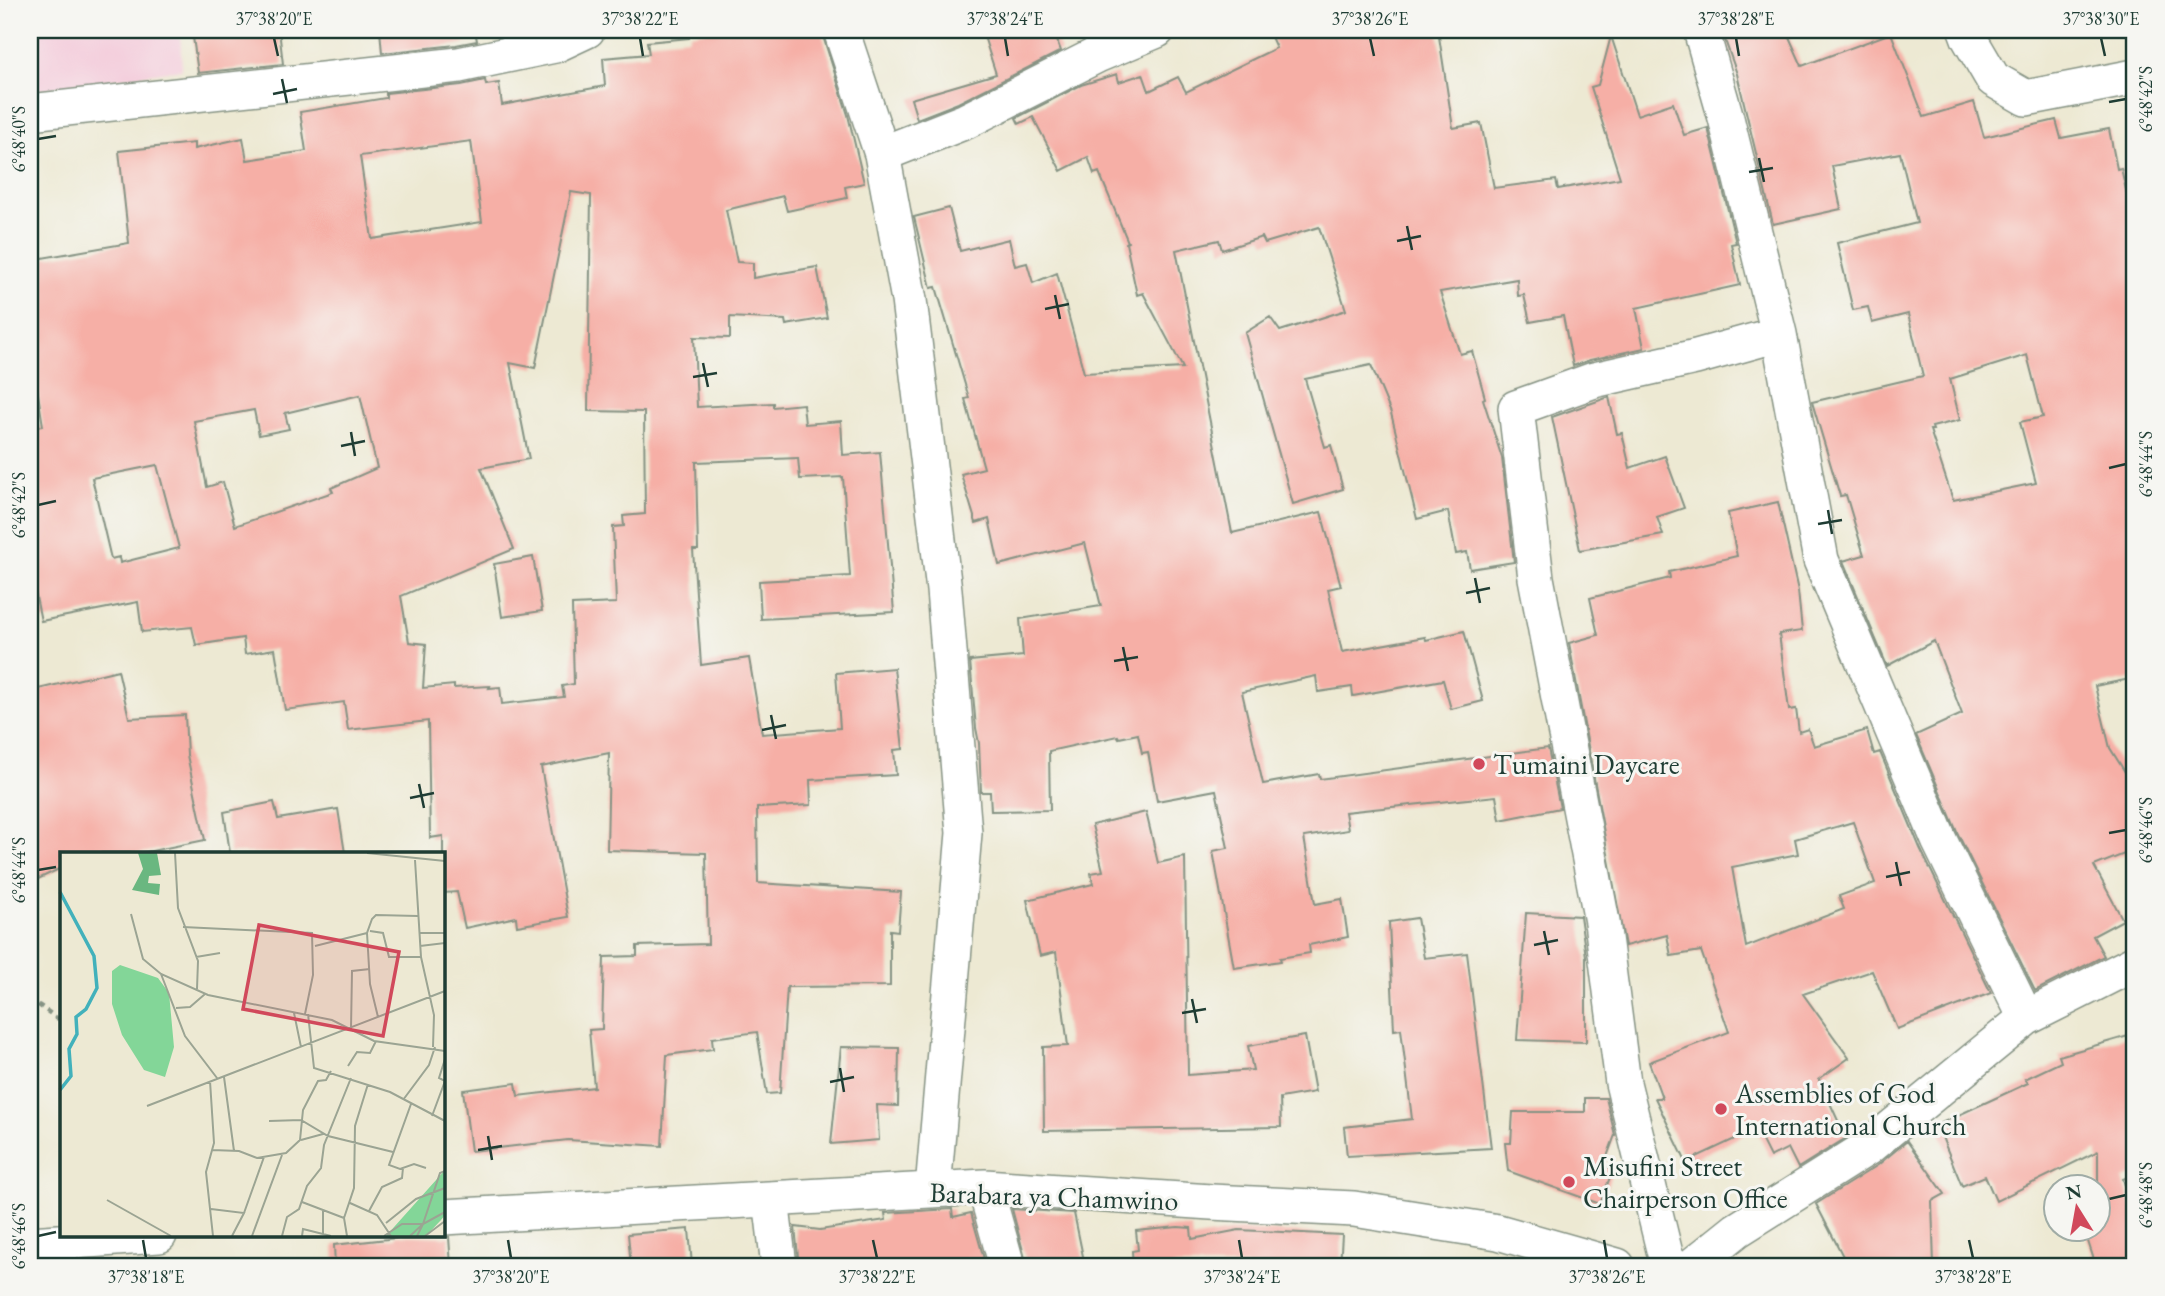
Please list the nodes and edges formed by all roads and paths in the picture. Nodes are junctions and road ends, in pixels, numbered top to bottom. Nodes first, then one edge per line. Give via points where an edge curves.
1 (587, 30) edge
2 (841, 30) edge
3 (1157, 30) edge
4 (1701, 30) edge
5 (1966, 30) edge
6 (2135, 77) edge
7 (30, 112) edge
8 (881, 154) junction
9 (1779, 334) junction
10 (2135, 963) edge
11 (30, 999) edge
12 (2025, 1018) junction
13 (60, 1020) edge
14 (985, 1187) junction
15 (933, 1189) junction
16 (771, 1199) junction
17 (444, 1217) edge
18 (145, 1236) edge
19 (30, 1244) edge
20 (779, 1266) edge
21 (1007, 1266) edge
22 (1617, 1266) edge
23 (1668, 1266) edge
24 (1692, 1266) edge

1 - 7 street via 555,45 458,65
2 - 8 street
3 - 8 street via 966,121
4 - 9 street
5 - 6 street via 1993,79 2026,97
8 - 15 street via 909,300 944,590 964,833
9 - 12 street via 1821,560 1939,840
9 - 23 street via 1594,380 1516,408 1536,578 1602,922 1623,1083
10 - 12 street
11 - 13 path
12 - 24 street via 1867,1148 1737,1230
14 - 15 street, Barabara ya Chamwino
14 - 21 street
14 - 22 street, Barabara ya Chamwino via 1354,1209 1497,1232
15 - 16 street, Barabara ya Chamwino
16 - 17 street, Barabara ya Chamwino
16 - 20 street
18 - 19 street

